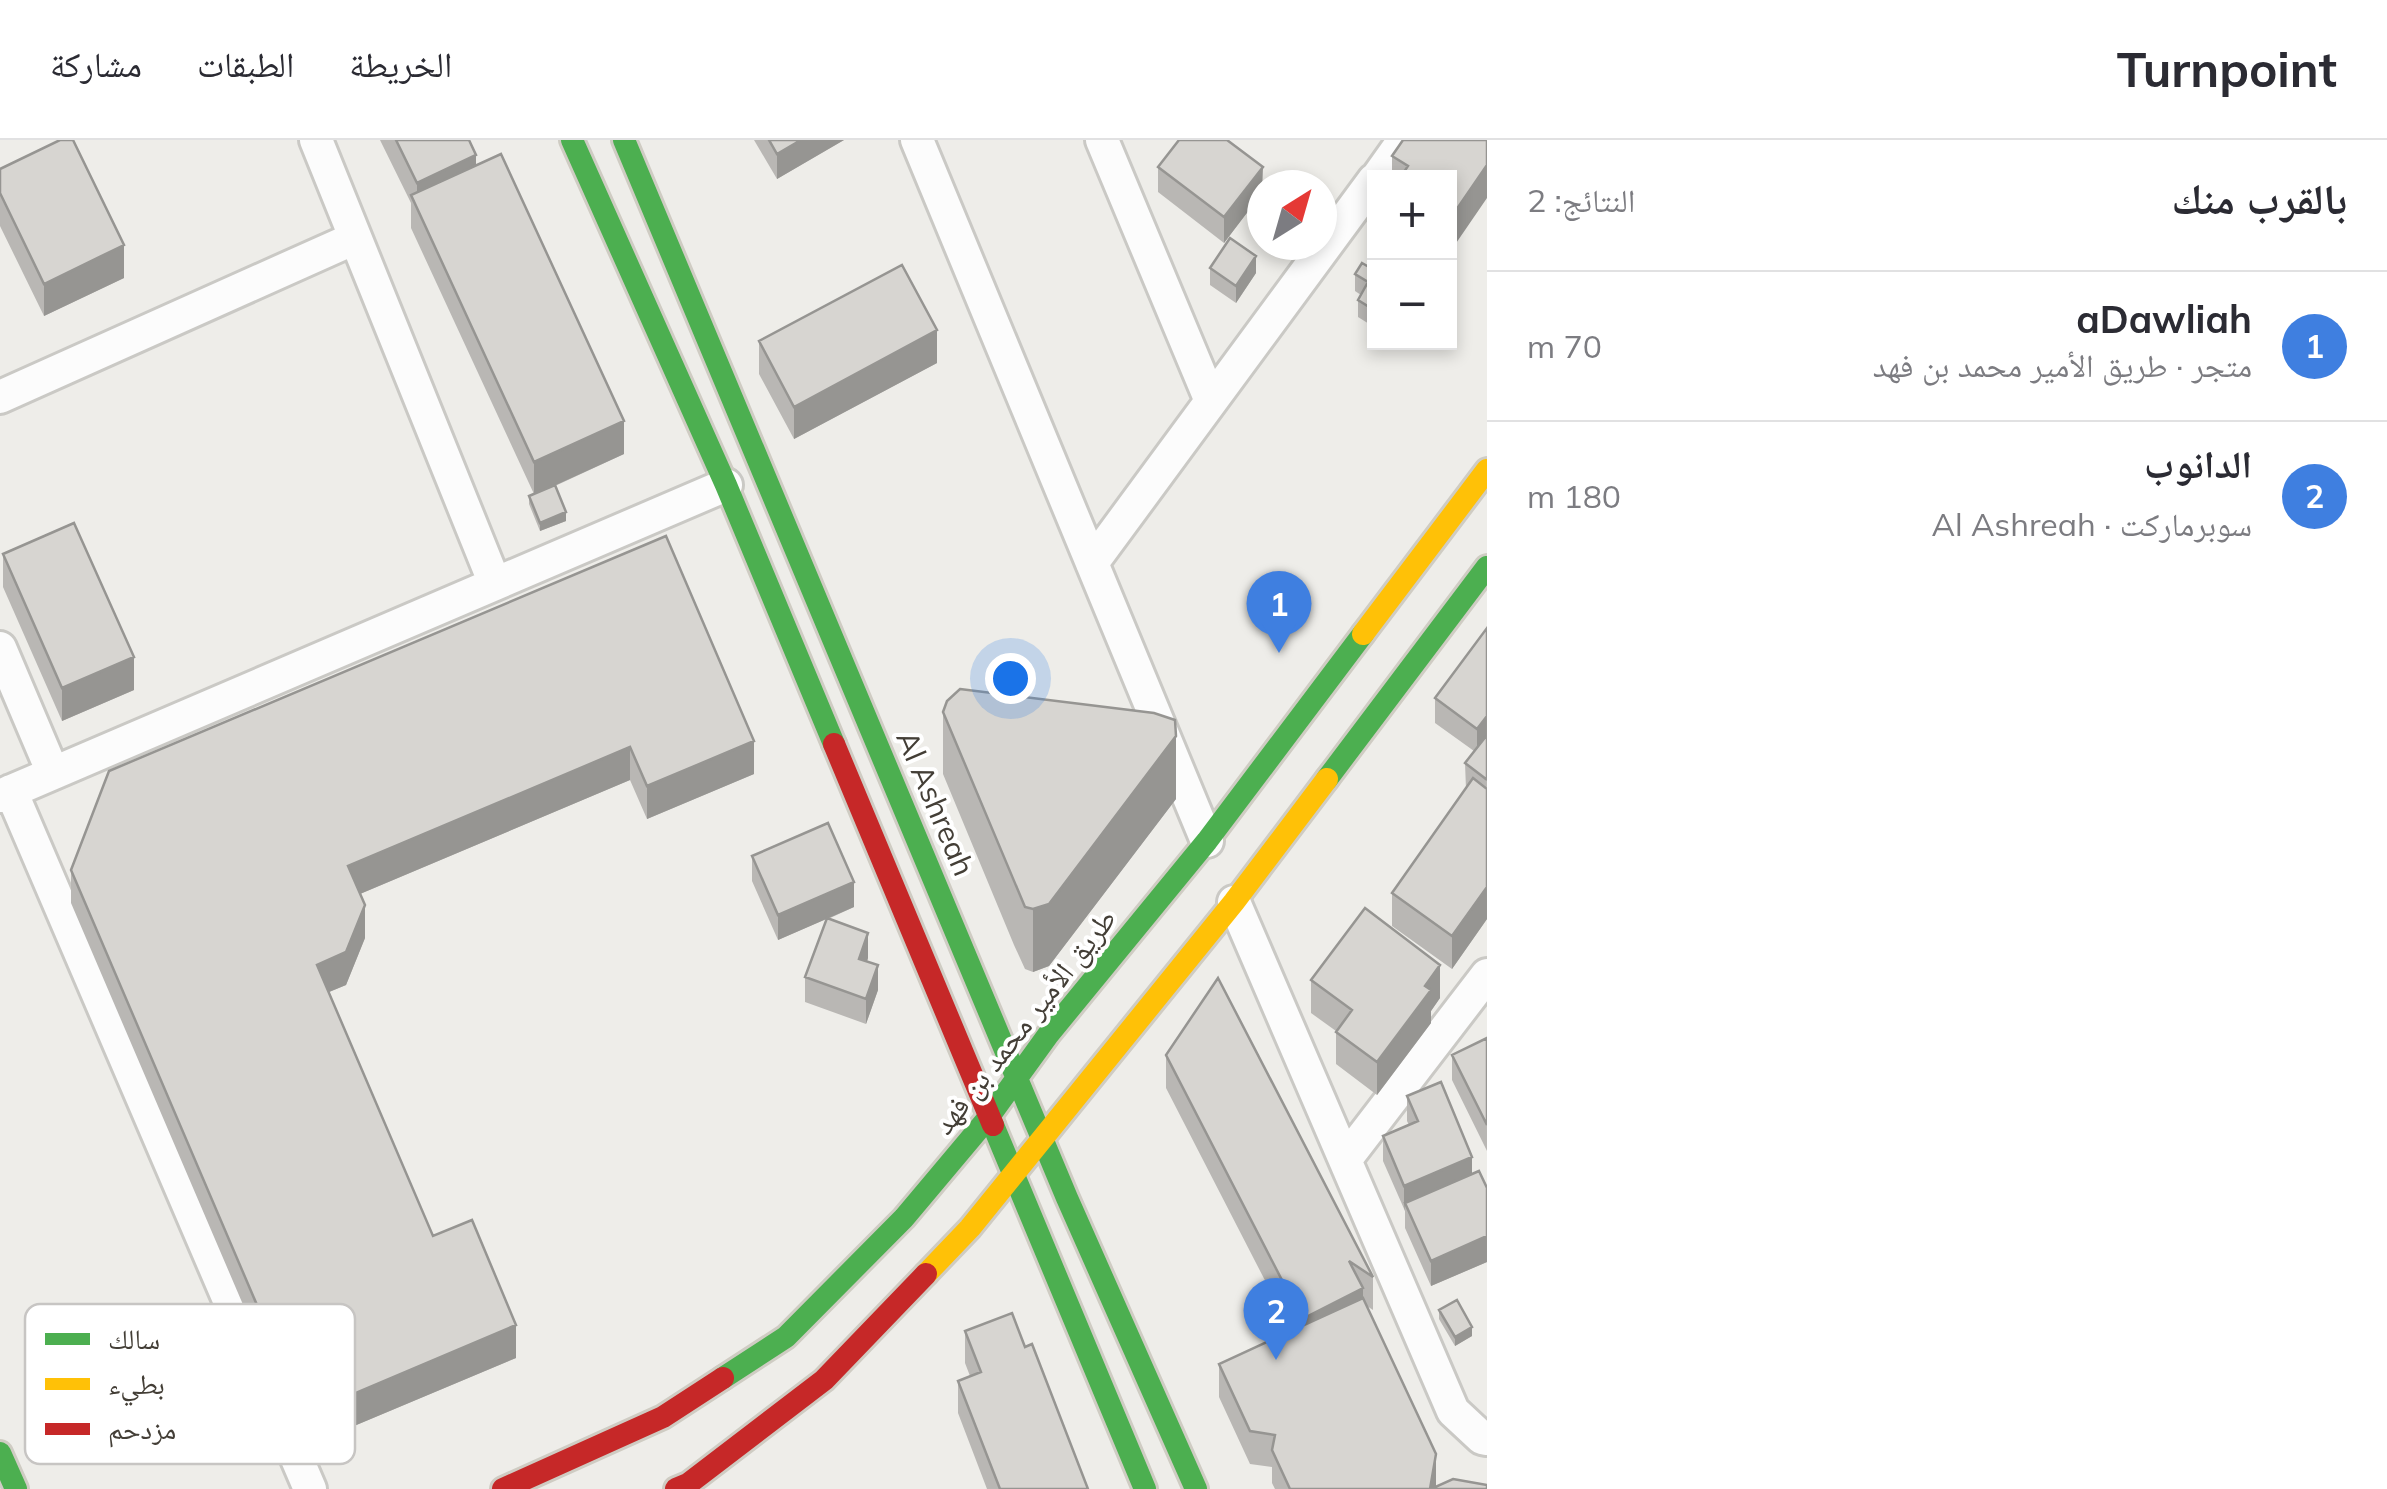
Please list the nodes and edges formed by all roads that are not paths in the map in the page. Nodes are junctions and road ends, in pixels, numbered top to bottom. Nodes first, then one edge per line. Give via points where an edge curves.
1 (316, 140) edge
2 (572, 140) edge
3 (624, 140) edge
4 (917, 140) edge
5 (1102, 140) edge
6 (1404, 140) edge
7 (1382, 170) edge
8 (1367, 191) edge
9 (355, 238) junction
10 (0, 397) edge
11 (1211, 401) junction
12 (1487, 470) edge
13 (726, 485) junction
14 (1092, 563) junction
15 (1487, 567) edge
16 (495, 584) junction
17 (0, 648) edge
18 (52, 773) junction
19 (6, 794) edge
20 (1207, 841) junction
21 (1234, 902) junction
22 (1487, 975) edge
23 (1019, 1076) junction
24 (988, 1118) junction
25 (1044, 1139) junction
26 (1345, 1160) junction
27 (1012, 1178) junction
28 (229, 1304) edge
29 (1487, 1439) edge
30 (0, 1453) edge
31 (299, 1464) edge
32 (16, 1489) edge
33 (310, 1489) edge
34 (503, 1489) edge
35 (676, 1489) edge
36 (1145, 1489) edge
37 (1196, 1489) edge

1 - 9 street
2 - 13 main road
3 - 23 main road, Al Ashreah
4 - 14 street
5 - 11 street
6 - 7 street
8 - 11 street
9 - 10 street
9 - 16 street
11 - 14 street
12 - 20 main road, طريق الأمير محمد بن فهد
13 - 16 street
13 - 24 main road
14 - 20 street
15 - 21 main road
16 - 18 street
17 - 18 street
18 - 19 street
19 - 28 street
20 - 23 main road, طريق الأمير محمد بن فهد
21 - 25 main road
21 - 26 street
22 - 26 street
23 - 24 main road, طريق الأمير محمد بن فهد
23 - 25 main road, Al Ashreah
24 - 27 main road
24 - 34 main road, طريق الأمير محمد بن فهد via 904,1218 786,1337 663,1418
25 - 27 main road
25 - 37 main road, Al Ashreah
26 - 29 street via 1453,1411
27 - 35 main road via 824,1380
27 - 36 main road
30 - 32 main road
31 - 33 street

